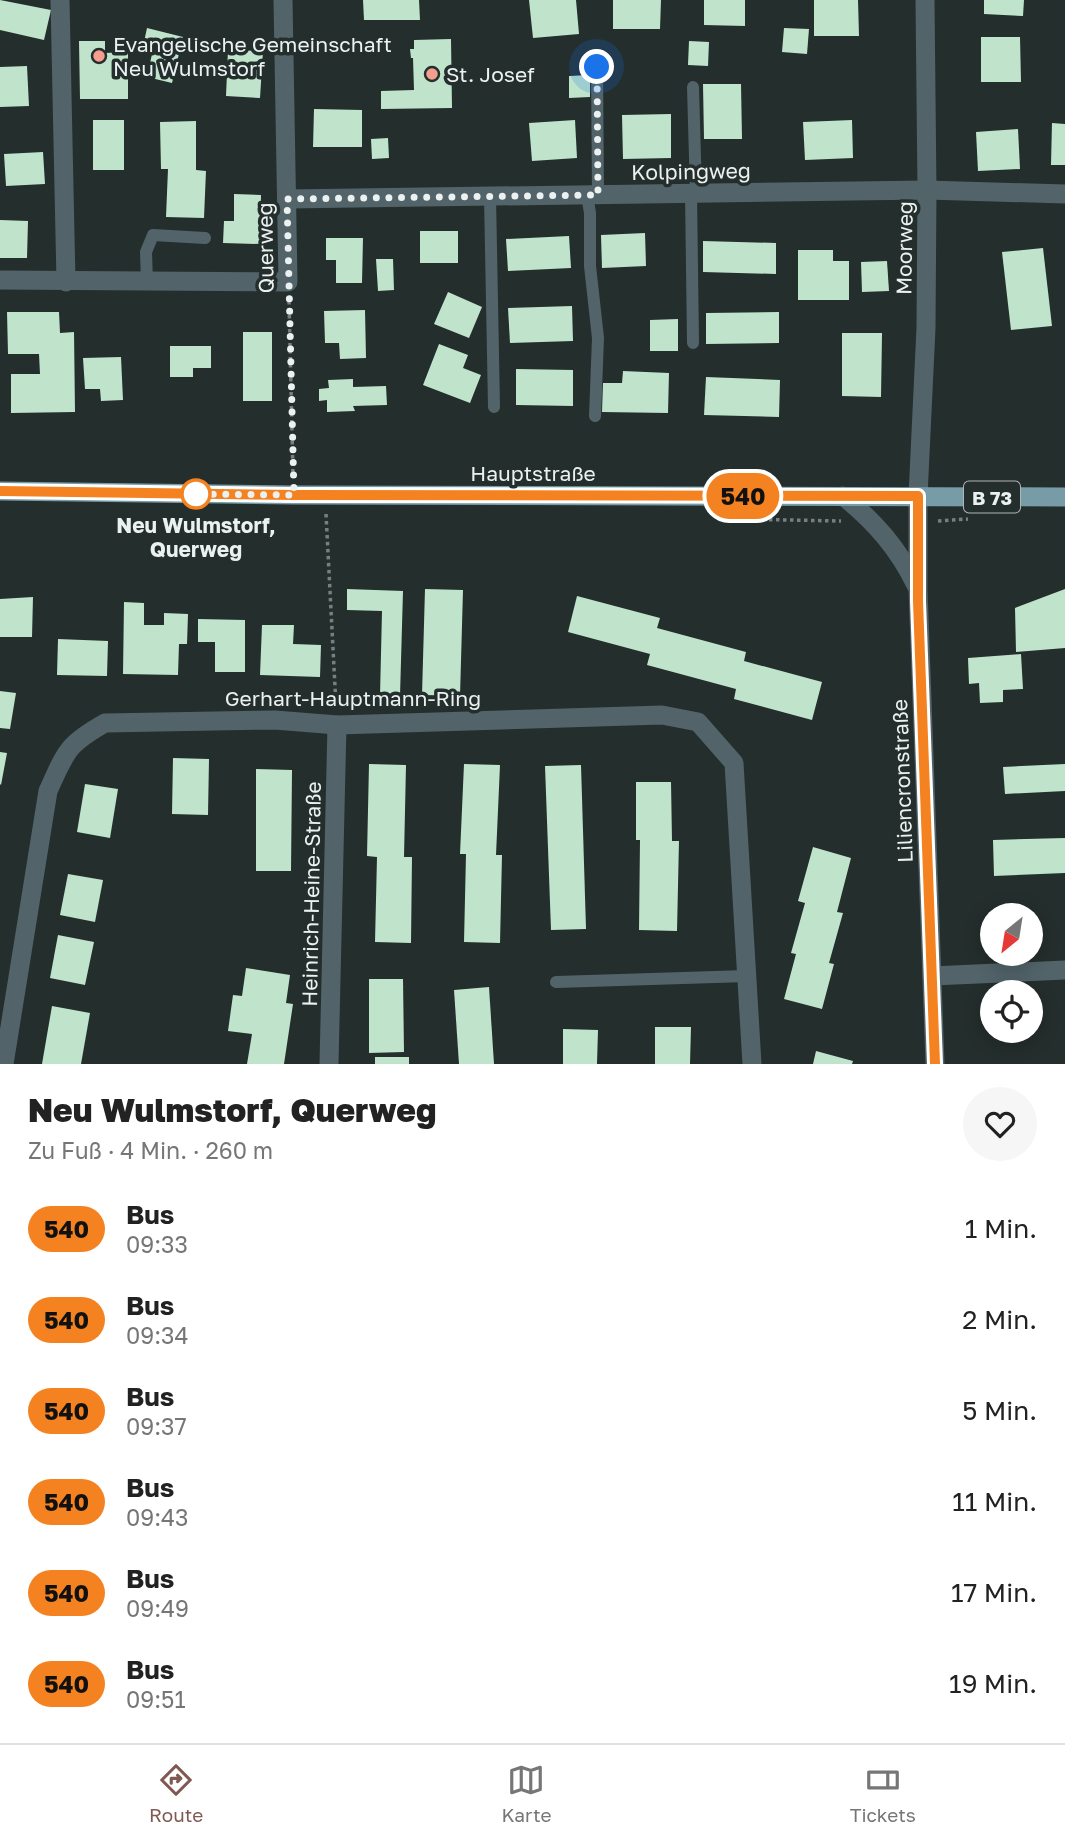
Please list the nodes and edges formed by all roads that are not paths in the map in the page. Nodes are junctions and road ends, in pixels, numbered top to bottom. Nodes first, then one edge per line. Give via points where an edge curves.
1 (60, 0) edge
2 (283, 0) edge
3 (925, 0) edge
4 (597, 67) dead end
5 (693, 87) dead end
6 (927, 190) junction
7 (694, 193) junction
8 (1065, 194) edge
9 (592, 195) junction
10 (490, 196) junction
11 (287, 199) junction
12 (205, 238) dead end
13 (0, 280) edge
14 (66, 282) junction
15 (147, 282) junction
16 (693, 343) dead end
17 (494, 407) dead end
18 (595, 416) dead end
19 (0, 491) edge
20 (843, 496) junction
21 (918, 496) junction
22 (1065, 497) edge
23 (918, 589) junction
24 (337, 725) junction
25 (1065, 970) edge
26 (747, 976) junction
27 (932, 976) junction
28 (556, 982) dead end
29 (4, 1064) edge
30 (330, 1064) edge
31 (752, 1064) edge
32 (935, 1064) edge

1 - 14 street
2 - 11 street, Querweg
3 - 6 street, Moorweg
4 - 9 lane
5 - 7 lane
6 - 7 street, Kolpingweg
6 - 8 street, Kolpingweg
6 - 21 street, Moorweg
7 - 9 street, Kolpingweg
7 - 16 lane
9 - 10 street, Kolpingweg
9 - 18 lane via 590,266 598,338
10 - 11 street, Kolpingweg
10 - 17 lane
11 - 15 street, Querweg via 288,282
12 - 15 lane via 153,235 146,252
13 - 14 street
14 - 15 street
19 - 20 main road, Hauptstraße / B 73
20 - 21 main road, Hauptstraße / B 73
20 - 23 street via 890,540
21 - 22 main road, Hauptstraße / B 73
21 - 23 street, Liliencronstraße
23 - 27 street, Liliencronstraße
24 - 26 street, Gerhart-Hauptmann-Ring via 663,715 698,722 734,763
24 - 29 street, Gerhart-Hauptmann-Ring via 275,720 105,723 66,751 48,791
24 - 30 street, Heinrich-Heine-Straße
25 - 27 street
26 - 28 lane
26 - 31 street, Gerhart-Hauptmann-Ring
27 - 32 street, Liliencronstraße

